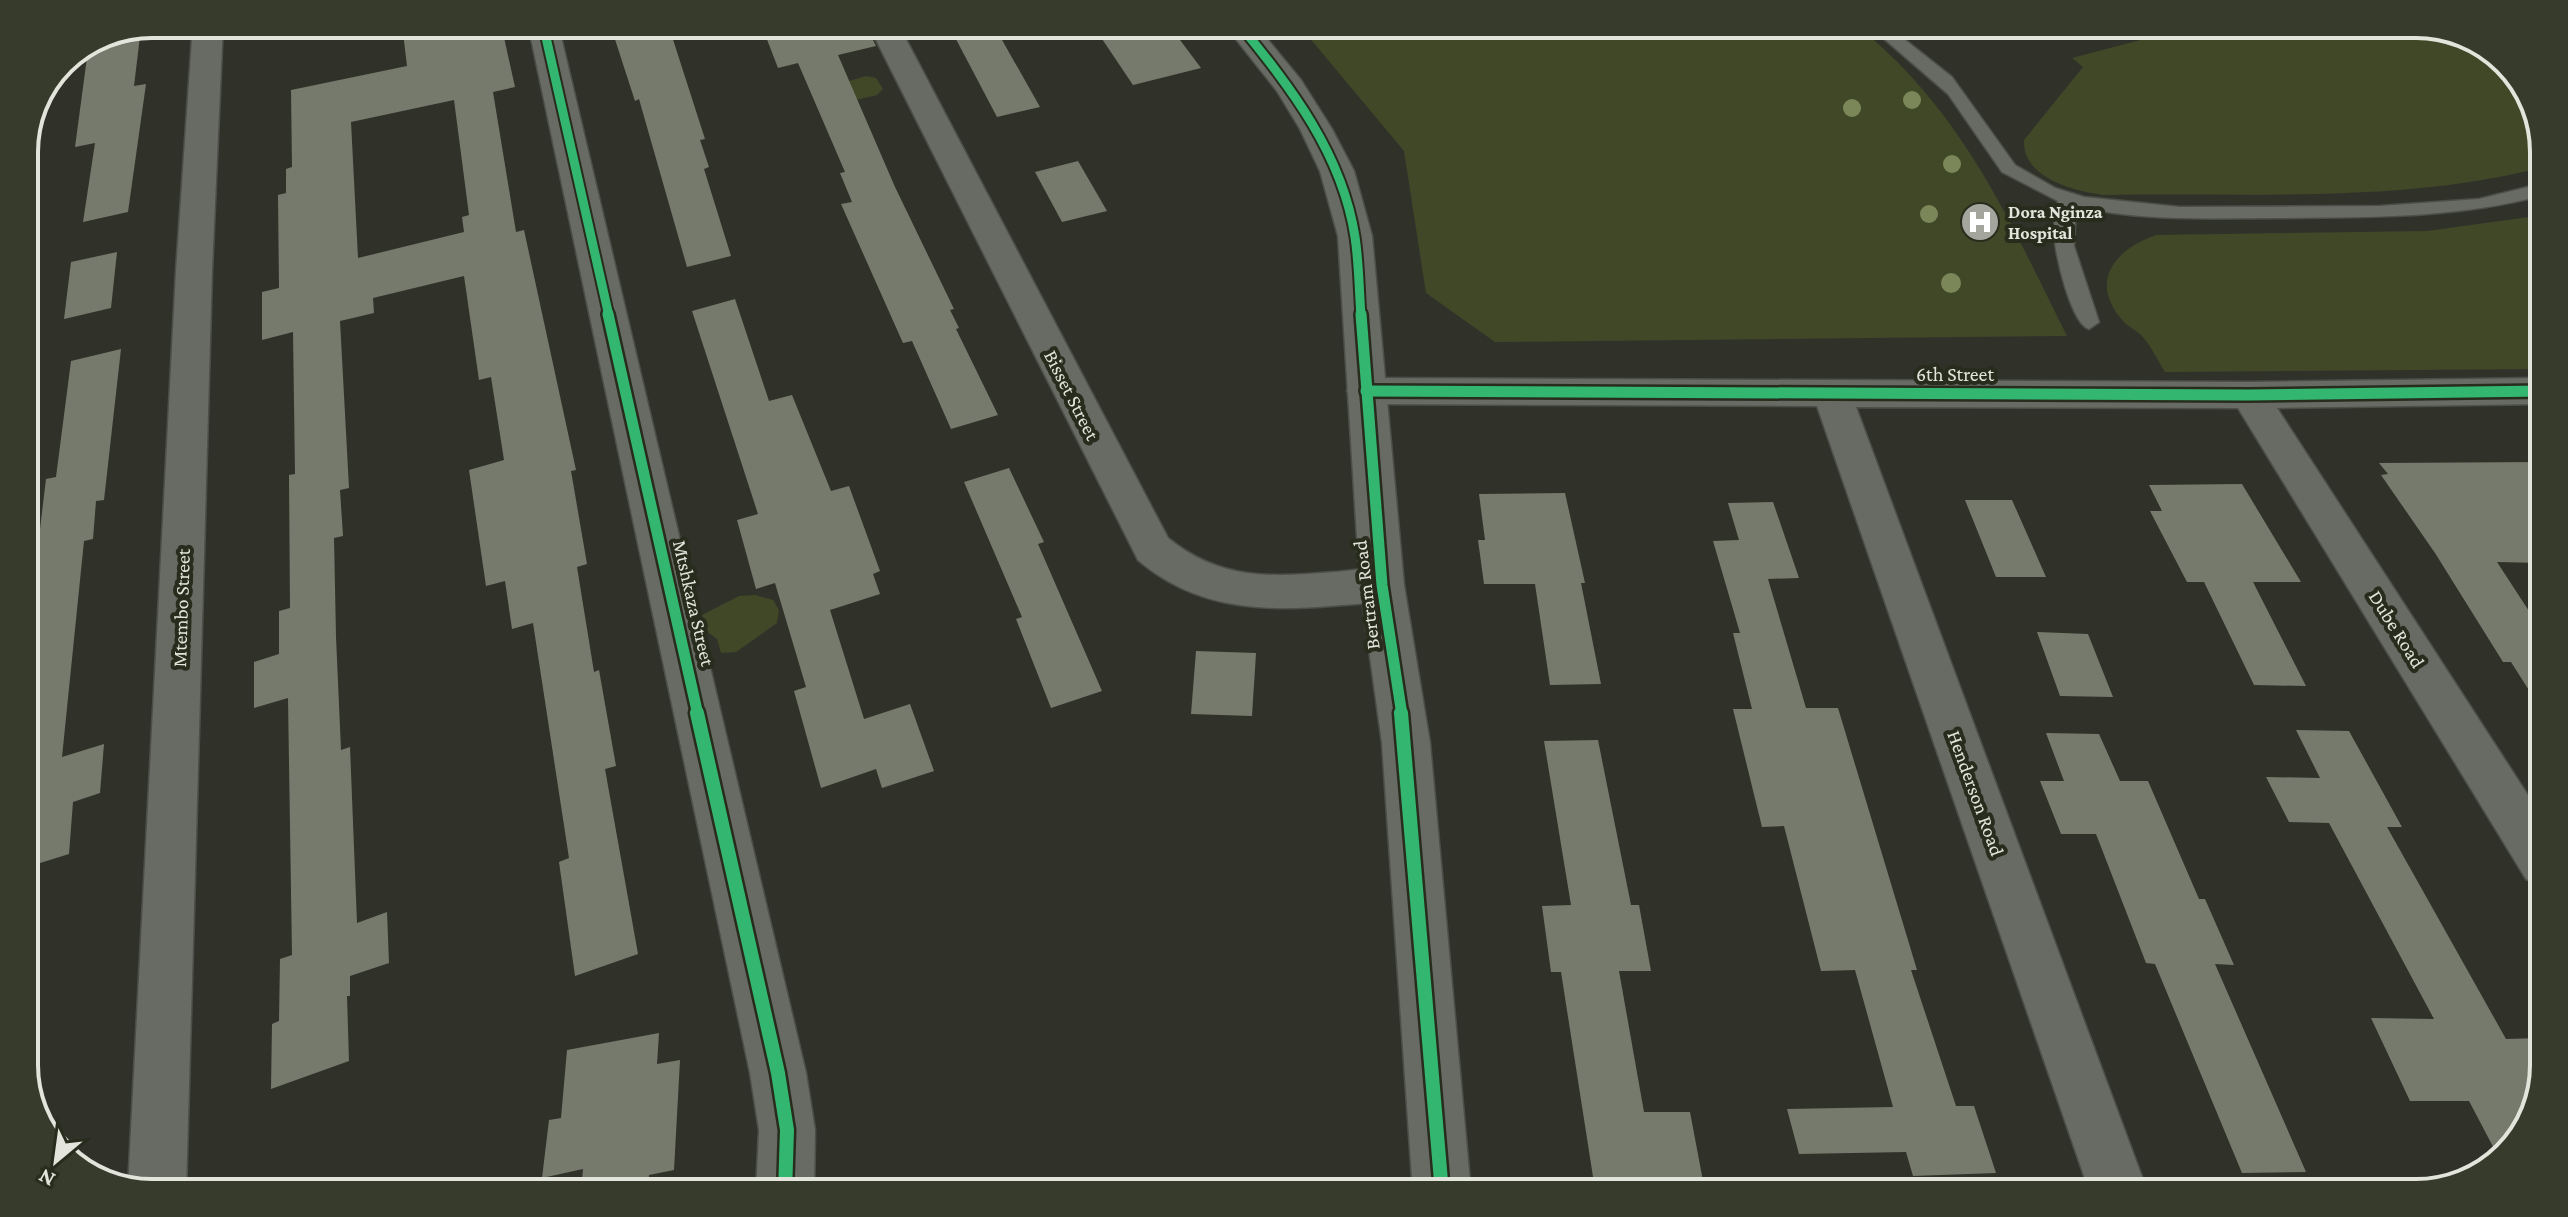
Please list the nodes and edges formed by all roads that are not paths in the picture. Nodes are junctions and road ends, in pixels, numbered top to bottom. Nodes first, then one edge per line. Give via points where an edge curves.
1 (207, 38) edge
2 (546, 38) edge
3 (890, 38) edge
4 (1250, 38) edge
5 (1892, 38) edge
6 (2530, 193) edge
7 (2068, 198) junction
8 (2089, 322) dead end
9 (1366, 391) junction
10 (1832, 393) junction
11 (2530, 394) edge
12 (2249, 395) junction
13 (1382, 585) junction
14 (2530, 841) edge
15 (158, 1179) edge
16 (785, 1179) edge
17 (1441, 1179) edge
18 (2114, 1179) edge

1 - 15 street, Mtembo Street
2 - 16 street, Mtshkaza Street via 778,1073 787,1130
3 - 13 street, Bisset Street via 1153,549 1167,565 1232,589
4 - 9 street, Bertram Road via 1290,87 1337,171 1355,236
5 - 7 lane via 1954,90 1986,142 2017,176
6 - 7 lane via 2433,212 2136,212
7 - 8 lane via 2061,241
9 - 10 street, 6th Street
9 - 13 street, Bertram Road
10 - 12 street, 6th Street
10 - 18 street, Henderson Road
11 - 12 street, 6th Street
12 - 14 street, Dube Road
13 - 17 street, Bertram Road via 1406,743

